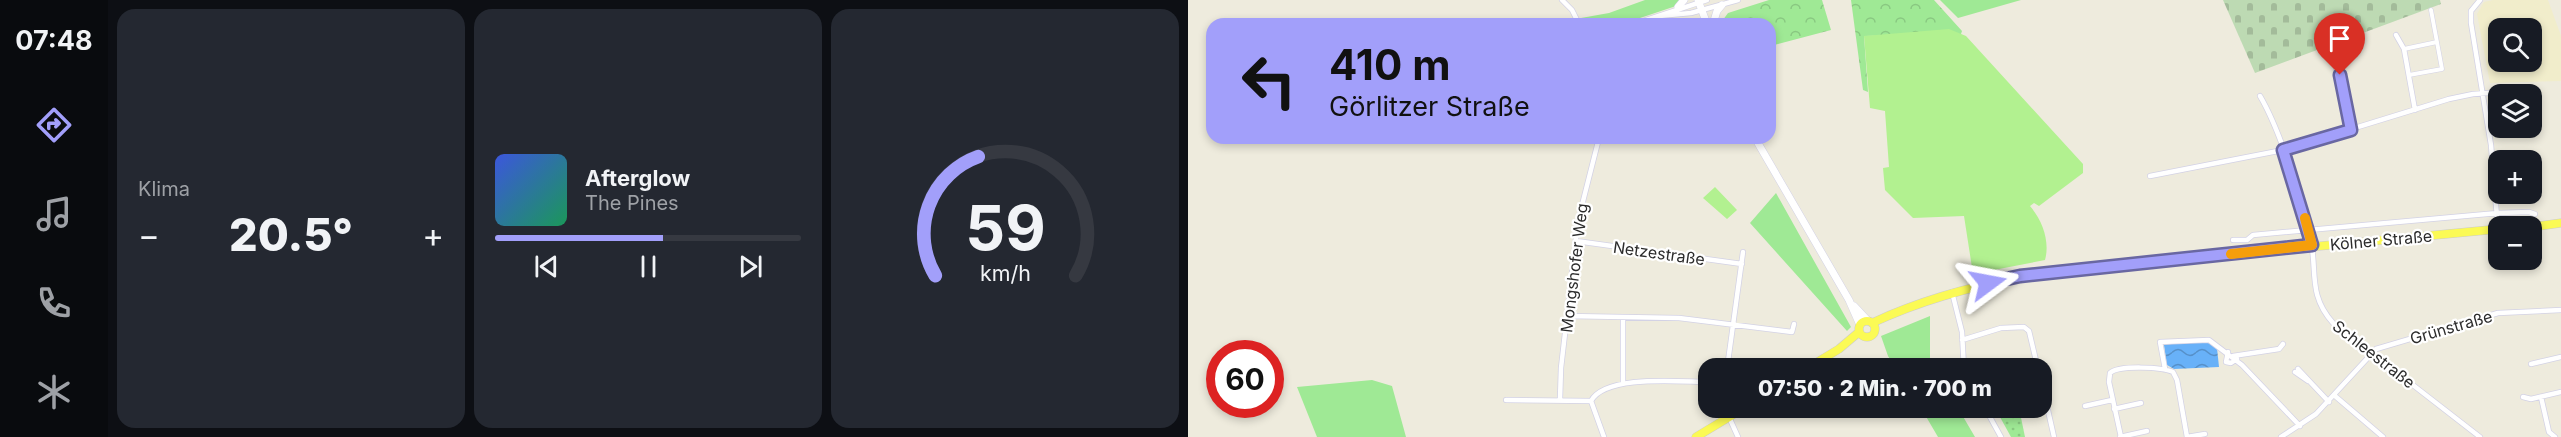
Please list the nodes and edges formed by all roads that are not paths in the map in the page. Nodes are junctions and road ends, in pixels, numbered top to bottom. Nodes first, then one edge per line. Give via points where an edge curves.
1 (1562, 0) edge
2 (1684, 0) edge
3 (1707, 0) edge
4 (1738, 0) edge
5 (2480, 0) edge
6 (1698, 1) edge
7 (1722, 5) junction
8 (1678, 8) junction
9 (2431, 10) dead end
10 (1702, 11) junction
11 (1659, 16) junction
12 (1576, 18) edge
13 (1653, 18) edge
14 (1705, 18) edge
15 (1714, 18) edge
16 (2396, 35) dead end
17 (2438, 42) junction
18 (2404, 48) junction
19 (2335, 64) dead end
20 (2409, 75) junction
21 (2483, 93) junction
22 (2488, 93) edge
23 (2260, 96) dead end
24 (2415, 110) junction
25 (2351, 130) junction
26 (1597, 144) edge
27 (1758, 144) edge
28 (2283, 150) junction
29 (2150, 176) dead end
30 (2498, 213) junction
31 (2535, 214) dead end
32 (2498, 216) edge
33 (2561, 223) edge
34 (2542, 226) edge
35 (2488, 230) edge
36 (2309, 231) junction
37 (2233, 240) dead end
38 (1576, 241) junction
39 (2312, 245) junction
40 (1743, 252) dead end
41 (1742, 264) junction
42 (1952, 292) junction
43 (1849, 300) junction
44 (2561, 310) edge
45 (1567, 315) junction
46 (1623, 317) junction
47 (1734, 324) junction
48 (1794, 324) dead end
49 (1872, 325) junction
50 (1861, 331) junction
51 (1962, 340) junction
52 (2283, 344) dead end
53 (2228, 352) junction
54 (2370, 352) junction
55 (2235, 357) junction
56 (2561, 357) edge
57 (1729, 358) edge
58 (1824, 358) edge
59 (1963, 358) edge
60 (2035, 358) edge
61 (2531, 364) dead end
62 (2164, 369) junction
63 (2297, 371) dead end
64 (1698, 382) edge
65 (1623, 383) junction
66 (2561, 392) edge
67 (2335, 396) junction
68 (2523, 397) dead end
69 (2541, 397) junction
70 (1560, 399) junction
71 (1506, 400) dead end
72 (2112, 400) junction
73 (1590, 401) junction
74 (2330, 402) junction
75 (2141, 403) dead end
76 (2085, 406) dead end
77 (2114, 409) junction
78 (1727, 418) edge
79 (1729, 418) edge
80 (1991, 418) edge
81 (2050, 418) edge
82 (2300, 426) junction
83 (1710, 429) junction
84 (2146, 431) dead end
85 (2205, 434) dead end
86 (1604, 437) edge
87 (1696, 437) edge
88 (1714, 437) edge
89 (1738, 437) edge
90 (2001, 437) edge
91 (2054, 437) edge
92 (2121, 437) edge
93 (2187, 437) edge
94 (2281, 437) edge
95 (2383, 437) edge
96 (2480, 437) edge
97 (2555, 437) edge

1 - 12 street
2 - 8 main road
3 - 6 street
4 - 7 street
5 - 21 street via 2471,11 2471,23
6 - 8 street
6 - 10 main road
7 - 10 street
7 - 15 main road
8 - 11 street
9 - 17 street
10 - 11 street
10 - 14 main road
11 - 13 street
16 - 18 street
17 - 18 street
17 - 20 street via 2442,69
18 - 20 street
19 - 25 street
20 - 24 street
21 - 22 street
21 - 24 street
21 - 30 street
23 - 28 street, Schleestraße
24 - 25 street
25 - 28 street
26 - 38 street, Mongshofer Weg via 1581,204
27 - 43 main road
28 - 29 street
28 - 36 street, Schleestraße
30 - 31 street, Kölner Straße
30 - 32 street
30 - 36 street, Kölner Straße
33 - 34 main road
35 - 39 main road, Kölner Straße
36 - 37 street, Kölner Straße
36 - 39 street, Schleestraße
38 - 41 street, Netzestraße
38 - 45 street, Mongshofer Weg
39 - 42 main road, Kölner Straße via 2020,276
39 - 54 street, Schleestraße via 2319,305 2333,323
40 - 41 street
41 - 47 street
42 - 49 main road, Kölner Straße via 1908,306
42 - 51 street
43 - 49 main road
43 - 50 main road
44 - 54 street, Grünstraße via 2498,313
45 - 46 street
45 - 70 street, Mongshofer Weg
46 - 47 street
46 - 65 street
47 - 48 street via 1792,332
47 - 57 street
49 - 50 main road, Kölner Straße
49 - 50 main road, Kölner Straße via 1871,335
50 - 58 main road, Kölner Straße
51 - 59 street
51 - 60 street via 2009,327 2024,327 2029,331
52 - 55 street via 2279,349
53 - 55 street
53 - 55 street via 2226,362 2231,363
53 - 62 street via 2206,339 2160,342
54 - 67 street
54 - 96 street, Schleestraße
55 - 82 street
56 - 61 street
62 - 72 street via 2114,370 2109,382
62 - 93 street via 2173,372 2177,380
63 - 74 street
64 - 65 street
65 - 73 street via 1594,395
66 - 69 street
67 - 74 street
67 - 95 street
68 - 69 street
69 - 97 street via 2549,432
70 - 71 street
70 - 73 street
72 - 76 street
72 - 77 street
73 - 86 street
74 - 82 street
75 - 77 street
77 - 92 street
78 - 83 main road
79 - 89 street
80 - 90 street
81 - 91 street
82 - 94 street
83 - 87 main road
83 - 88 street
84 - 92 street
85 - 93 street

